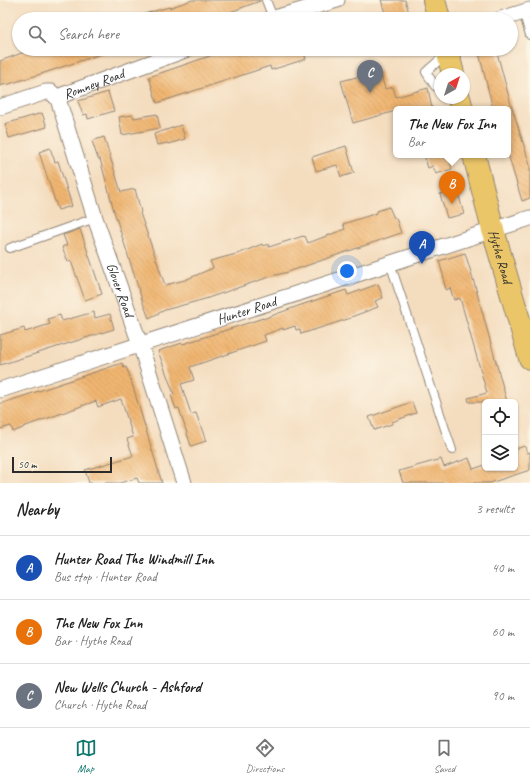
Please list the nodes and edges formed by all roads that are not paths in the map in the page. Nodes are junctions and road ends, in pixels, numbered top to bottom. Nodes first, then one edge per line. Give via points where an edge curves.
1 (266, 0) edge
2 (337, 0) edge
3 (434, 0) edge
4 (527, 10) edge
5 (270, 12) edge
6 (296, 12) edge
7 (437, 12) edge
8 (530, 35) edge
9 (169, 56) edge
10 (442, 56) edge
11 (448, 56) edge
12 (451, 68) edge
13 (434, 84) edge
14 (56, 97) junction
15 (0, 107) edge
16 (475, 158) edge
17 (95, 218) junction
18 (526, 219) edge
19 (493, 230) junction
20 (10, 248) dead end
21 (390, 263) junction
22 (140, 344) junction
23 (530, 358) edge
24 (0, 390) edge
25 (452, 450) dead end
26 (184, 483) edge

1 - 5 lane
2 - 6 street
3 - 7 main road
4 - 8 lane
9 - 14 street, Romney Road
10 - 13 lane via 426,72
11 - 12 main road
14 - 15 street, Romney Road via 51,92 46,92
14 - 17 street, Glover Road
16 - 19 main road, Hythe Road
17 - 20 lane
17 - 22 street, Glover Road
18 - 19 street, Hunter Road
19 - 21 street, Hunter Road
19 - 23 main road, Hythe Road
21 - 22 street, Hunter Road
21 - 25 lane
22 - 24 street, Hunter Road
22 - 26 street, Glover Road

